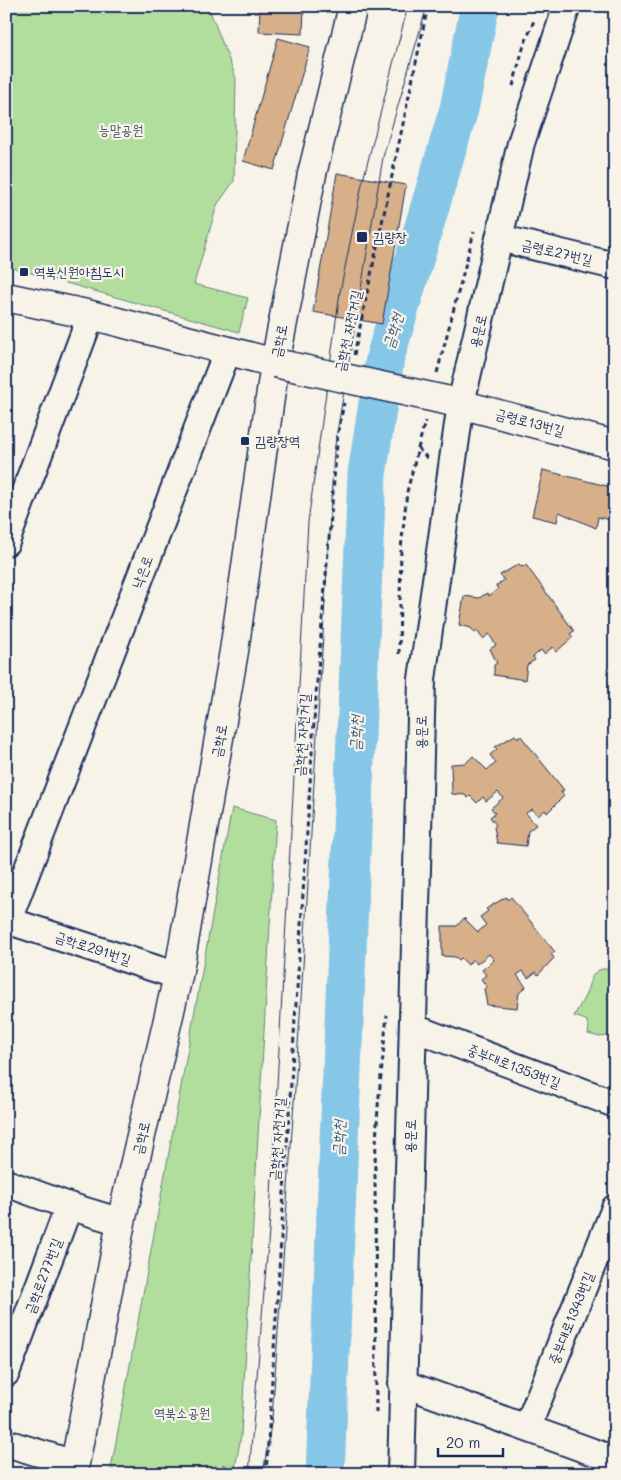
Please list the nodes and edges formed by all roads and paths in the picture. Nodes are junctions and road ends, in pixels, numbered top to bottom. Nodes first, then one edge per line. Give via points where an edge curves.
1 (353, 6) edge
2 (428, 6) edge
3 (568, 6) edge
4 (499, 238) junction
5 (615, 266) edge
6 (6, 297) edge
7 (91, 315) junction
8 (227, 352) junction
9 (354, 356) dead end
10 (275, 363) junction
11 (346, 394) dead end
12 (453, 402) junction
13 (615, 445) edge
14 (6, 542) edge
15 (58, 791) joint
16 (7, 922) edge
17 (178, 976) junction
18 (414, 1028) junction
19 (615, 1104) edge
20 (6, 1183) edge
21 (69, 1206) junction
22 (615, 1208) edge
23 (121, 1222) junction
24 (6, 1373) edge
25 (402, 1383) junction
26 (527, 1428) junction
27 (6, 1443) edge
28 (615, 1460) edge
29 (222, 1466) dead end
30 (74, 1469) edge
31 (266, 1474) edge
32 (300, 1474) edge
33 (401, 1474) edge

1 - 10 main road, 금학로 via 312,174
2 - 9 path, 금학천 자전거길
3 - 4 street, 용문로 via 520,143
4 - 5 street, 금령로27번길
4 - 12 street, 용문로
6 - 7 main road
7 - 8 main road
7 - 14 street
8 - 10 main road
8 - 15 street, 낙은로
10 - 12 main road, 금령로13번길, bridge
10 - 17 main road, 금학로 via 234,651
11 - 31 path, 금학천 자전거길 via 338,432 315,706
12 - 13 main road, 금령로13번길
12 - 18 street, 용문로 via 422,679
15 - 16 street, 금학로291번길
16 - 17 street, 금학로291번길
17 - 23 main road, 금학로
18 - 19 street, 중부대로1353번길
18 - 25 street, 용문로
20 - 21 street
21 - 23 street
21 - 24 street, 금학로277번길
22 - 26 street, 중부대로1343번길
23 - 30 main road, 금학로
25 - 26 street
25 - 33 street, 용문로
26 - 28 street
27 - 30 street
29 - 32 path, bridge

